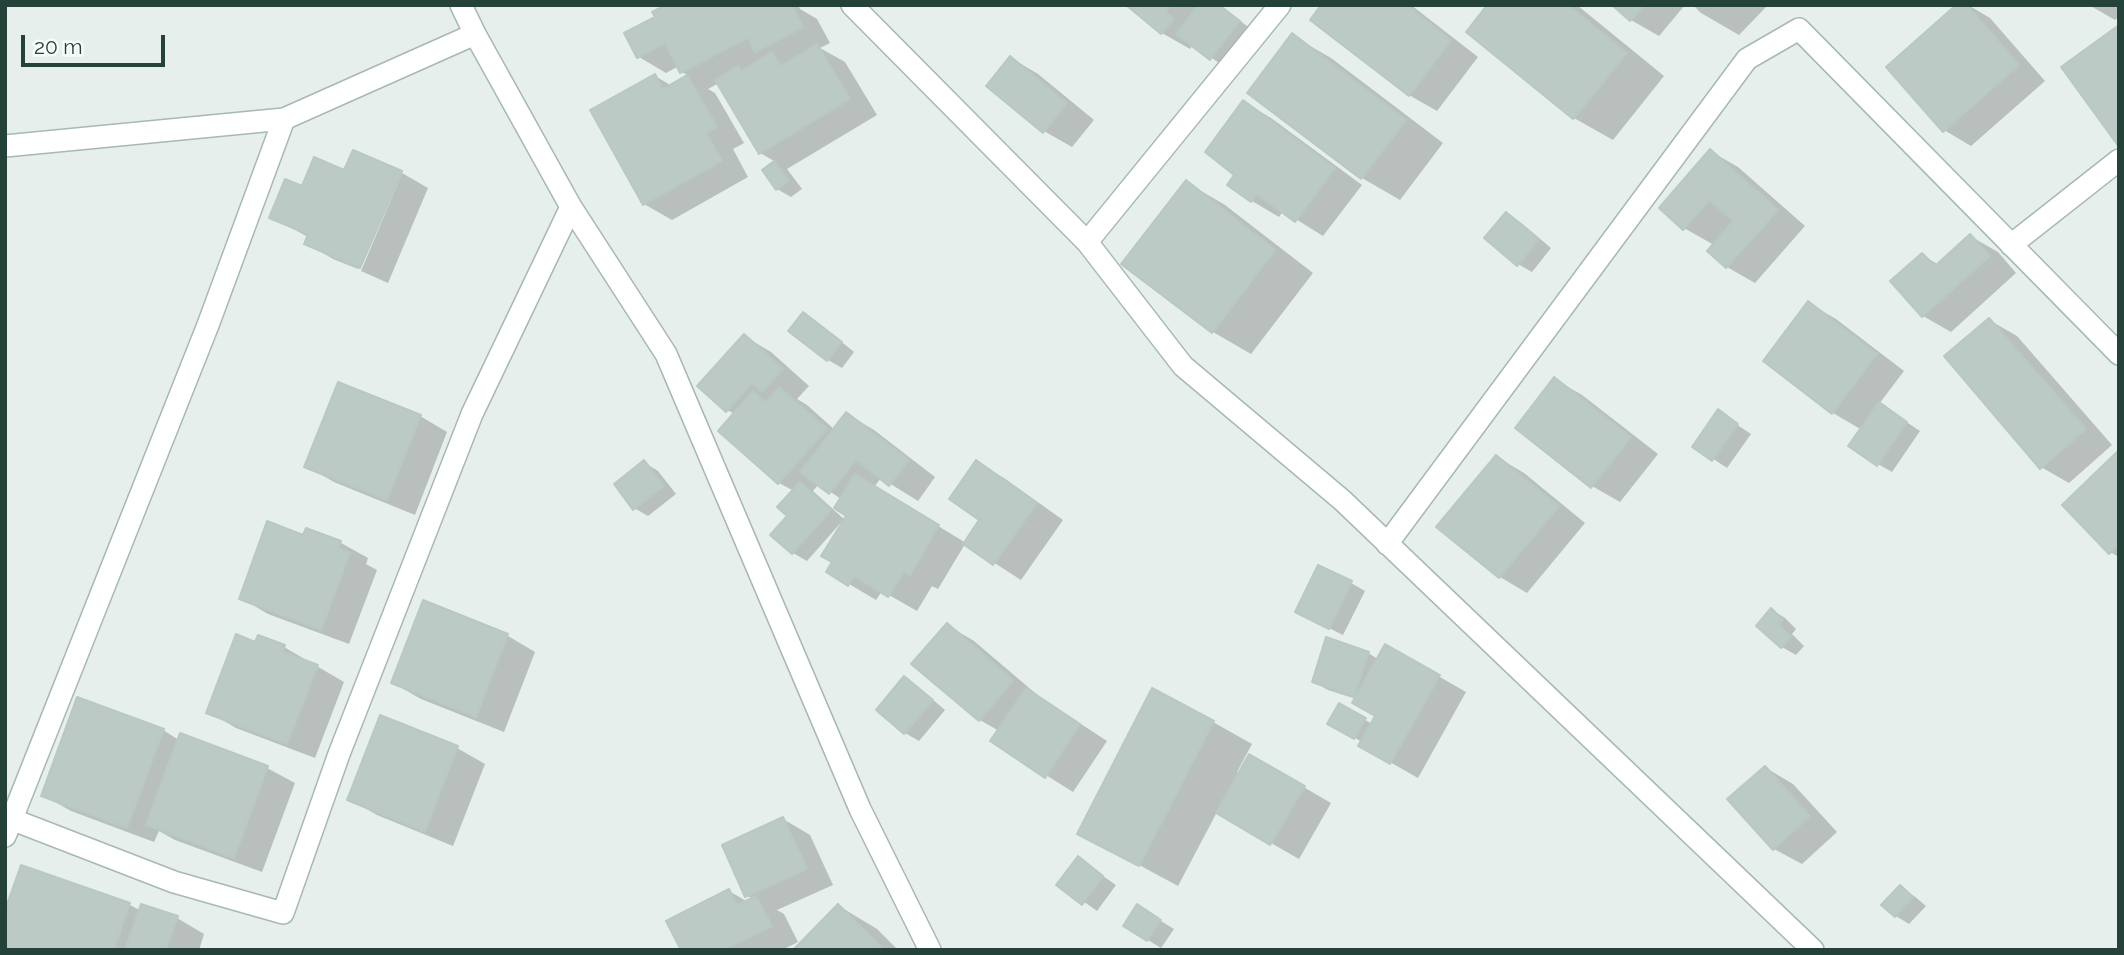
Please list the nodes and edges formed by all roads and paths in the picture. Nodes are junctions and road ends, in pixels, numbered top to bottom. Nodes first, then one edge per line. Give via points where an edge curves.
1 (461, 5) edge
2 (852, 5) edge
3 (1280, 5) edge
4 (475, 34) junction
5 (284, 119) junction
6 (5, 146) edge
7 (2119, 160) edge
8 (571, 207) junction
9 (1087, 242) junction
10 (2011, 245) junction
11 (2119, 354) edge
12 (1387, 544) junction
13 (8, 827) edge
14 (930, 950) edge
15 (1813, 950) edge

1 - 4 street
2 - 9 street
3 - 9 street
4 - 5 street
4 - 8 street
5 - 6 street
5 - 13 street via 208,325
7 - 10 street
8 - 13 street via 472,414 339,754 283,913
8 - 14 street via 666,354 860,809
9 - 12 street via 1183,366 1342,500
10 - 11 street
10 - 12 street via 1799,29 1747,59
12 - 15 street

